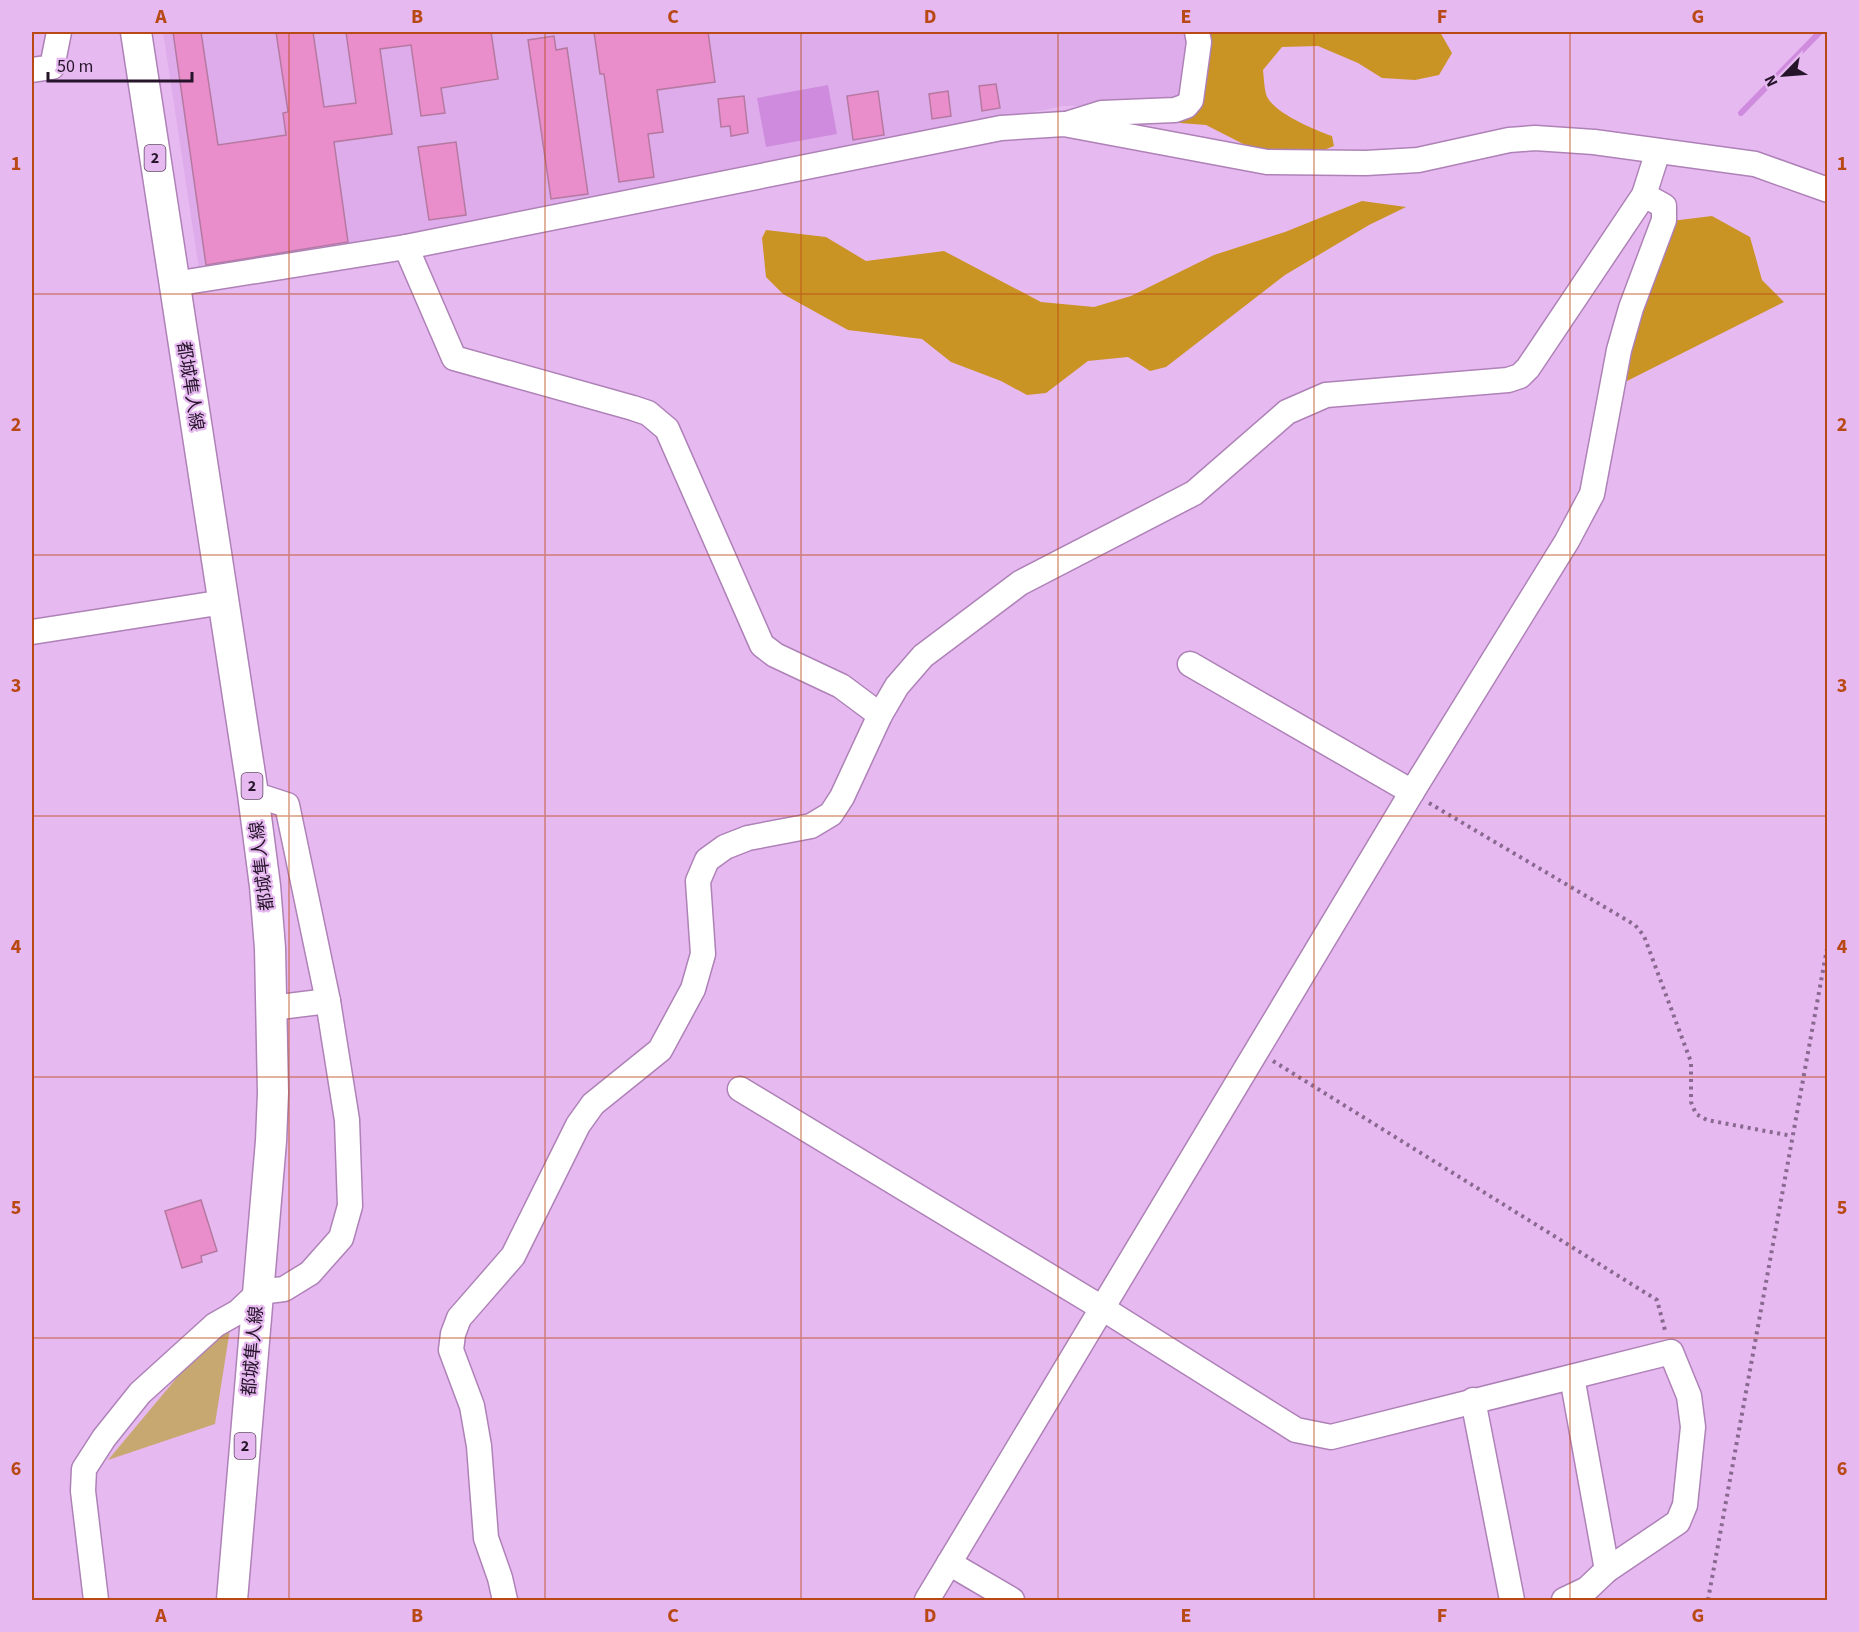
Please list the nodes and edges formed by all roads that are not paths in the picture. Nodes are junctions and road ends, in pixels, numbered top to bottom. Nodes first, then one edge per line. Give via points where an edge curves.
1 (59, 32) edge
2 (136, 32) edge
3 (1197, 32) edge
4 (32, 70) edge
5 (1064, 124) junction
6 (1658, 151) junction
7 (1827, 190) edge
8 (1644, 195) junction
9 (406, 247) junction
10 (174, 284) junction
11 (224, 602) junction
12 (32, 632) edge
13 (1190, 664) dead end
14 (880, 715) junction
15 (1412, 792) junction
16 (253, 794) junction
17 (328, 1001) junction
18 (272, 1008) junction
19 (740, 1089) dead end
20 (259, 1292) junction
21 (1102, 1308) junction
22 (1572, 1377) junction
23 (1473, 1400) junction
24 (949, 1563) junction
25 (1607, 1570) junction
26 (96, 1600) edge
27 (232, 1600) edge
28 (505, 1600) edge
29 (927, 1600) edge
30 (1012, 1600) edge
31 (1512, 1600) edge
32 (1564, 1600) edge

1 - 4 street via 52,67
2 - 10 main road, 都城隼人線 / 2
3 - 5 street via 1191,100 1186,106 1175,110 1102,113
5 - 6 street via 1267,162 1418,160 1535,138
5 - 9 street via 1000,128
6 - 7 street via 1755,164
6 - 8 street
8 - 14 street via 1520,376 1326,395 1287,412 1194,493 1048,567 992,602 923,656 897,686
8 - 15 street via 1664,206 1664,220 1619,350 1592,494
9 - 10 street
9 - 14 street via 454,358 633,408 648,413 667,429 762,645 841,686
10 - 11 main road, 都城隼人線 / 2
11 - 12 street
11 - 16 main road, 都城隼人線 / 2
13 - 15 street
14 - 28 street via 831,814 811,826 748,838 707,860 698,881 703,954 693,989 660,1050 593,1104 578,1125 513,1256 459,1318 451,1350 472,1406 486,1538
15 - 21 street
16 - 17 street via 287,805
16 - 18 main road, 都城隼人線 / 2 via 265,886
17 - 18 street
17 - 20 street via 347,1120 350,1206 341,1238 310,1273 284,1289
18 - 20 main road, 都城隼人線 / 2 via 272,1141
19 - 21 street
20 - 26 street via 238,1312 215,1325 140,1393 84,1469 83,1491
20 - 27 main road, 都城隼人線 / 2
21 - 23 street via 1296,1430 1331,1437
21 - 24 street
22 - 23 street
22 - 25 street
22 - 25 street via 1671,1352 1689,1396 1693,1427 1685,1505 1678,1522
23 - 31 street
24 - 29 street
24 - 30 street
25 - 32 street via 1587,1589

